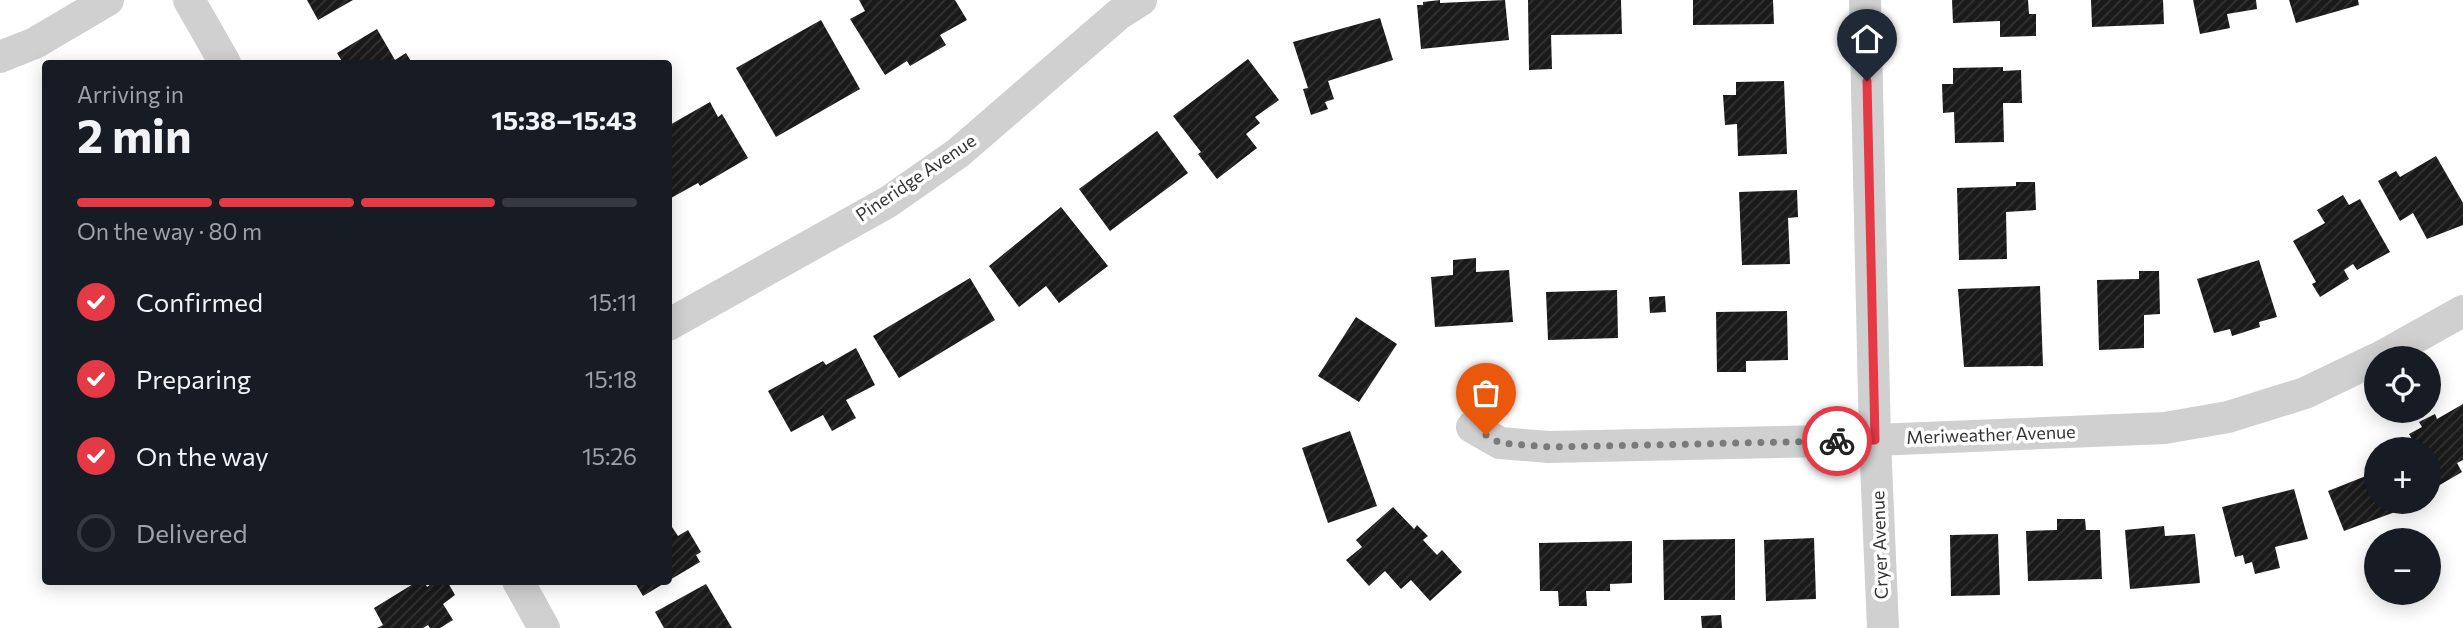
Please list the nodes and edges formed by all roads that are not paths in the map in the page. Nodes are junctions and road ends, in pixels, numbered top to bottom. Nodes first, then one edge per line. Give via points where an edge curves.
1 (108, 0) edge
2 (189, 0) edge
3 (1141, 0) edge
4 (1865, 0) edge
5 (0, 57) edge
6 (223, 60) edge
7 (2463, 311) edge
8 (672, 324) edge
9 (2400, 346) edge
10 (2364, 365) edge
11 (1472, 427) dead end
12 (1875, 440) junction
13 (520, 585) edge
14 (544, 628) edge
15 (1884, 628) edge

1 - 5 street via 35,43
2 - 6 street
3 - 8 street, Pineridge Avenue via 948,160 888,202
4 - 12 street, Cryer Avenue
7 - 9 street, Meriweather Avenue
10 - 12 street, Meriweather Avenue via 2305,393 2228,417 2165,428
11 - 12 street, Meriweather Avenue via 1500,443 1549,447
12 - 15 street, Cryer Avenue
13 - 14 street

